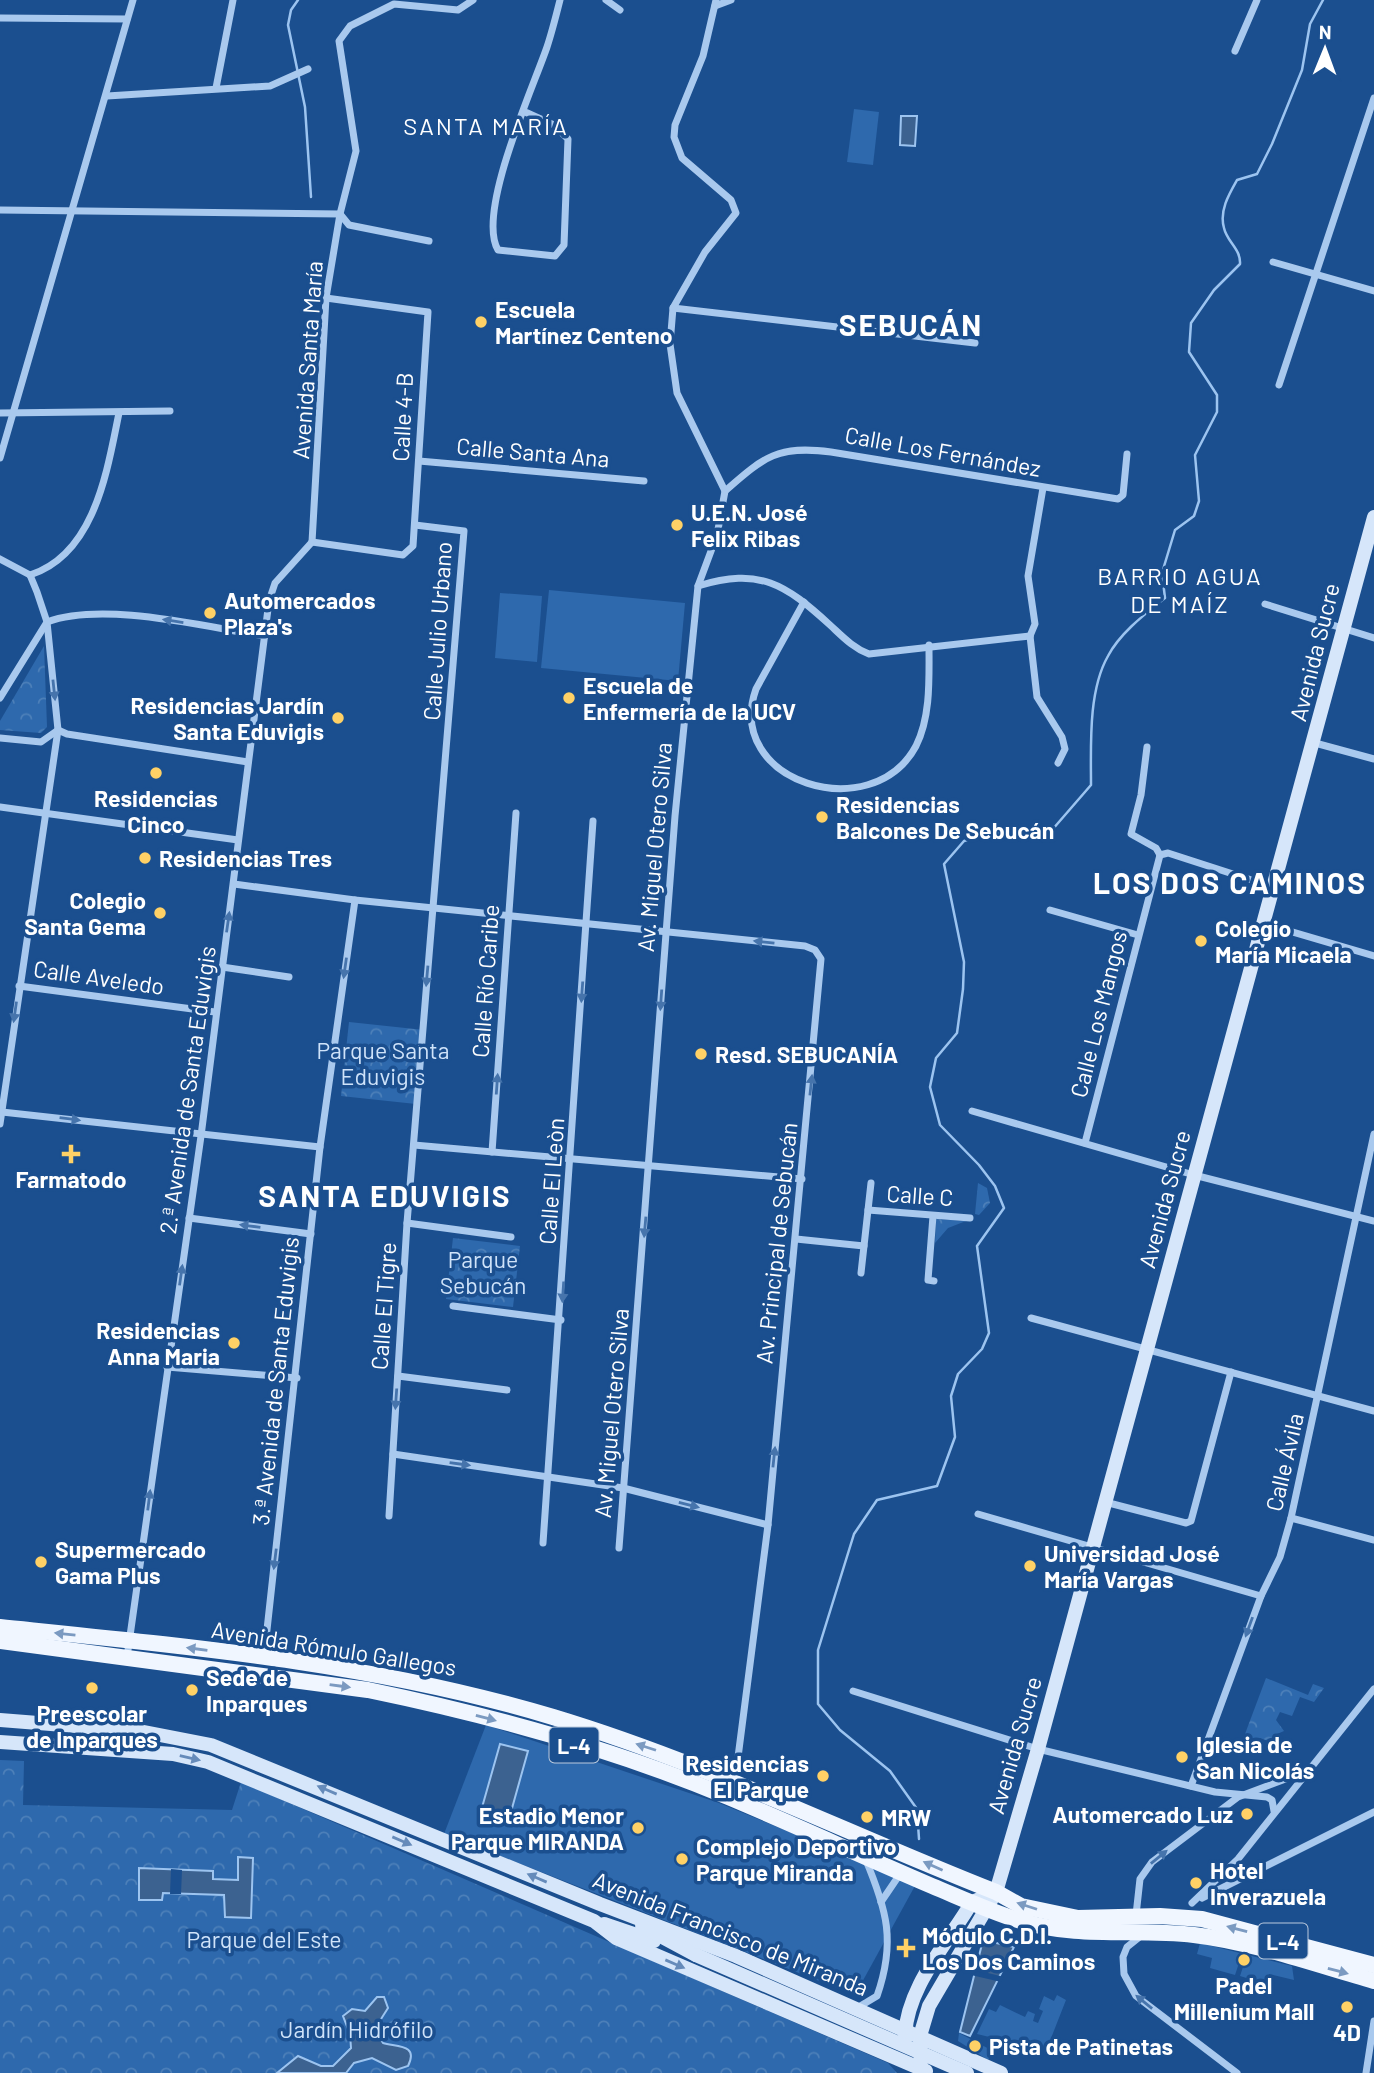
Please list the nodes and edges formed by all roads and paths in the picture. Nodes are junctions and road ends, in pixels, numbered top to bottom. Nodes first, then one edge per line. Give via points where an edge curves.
1 (134, 0) edge
2 (233, 0) edge
3 (473, 0) edge
4 (560, 0) edge
5 (606, 0) edge
6 (731, 0) edge
7 (1257, 0) edge
8 (715, 3) edge
9 (620, 10) dead end
10 (0, 18) edge
11 (128, 19) junction
12 (1236, 51) dead end
13 (308, 69) dead end
14 (216, 88) junction
15 (107, 96) junction
16 (1374, 98) edge
17 (523, 111) junction
18 (0, 210) edge
19 (73, 211) junction
20 (340, 214) junction
21 (429, 241) dead end
22 (1273, 262) dead end
23 (1314, 273) junction
24 (1374, 291) edge
25 (326, 298) junction
26 (673, 308) junction
27 (975, 343) dead end
28 (1279, 385) dead end
29 (170, 411) dead end
30 (0, 413) edge
31 (13, 413) junction
32 (119, 413) junction
33 (1127, 454) dead end
34 (0, 458) edge
35 (419, 461) junction
36 (644, 481) dead end
37 (1043, 488) junction
38 (725, 491) junction
39 (1374, 517) edge
40 (415, 525) junction
41 (312, 542) junction
42 (0, 559) edge
43 (30, 575) junction
44 (698, 586) junction
45 (804, 602) junction
46 (1265, 604) dead end
47 (47, 622) junction
48 (1343, 628) junction
49 (265, 636) junction
50 (1030, 636) junction
51 (1374, 638) edge
52 (929, 645) junction
53 (0, 698) edge
54 (58, 730) junction
55 (0, 738) edge
56 (1315, 743) junction
57 (1147, 747) dead end
58 (1374, 758) edge
59 (248, 762) junction
60 (1058, 763) dead end
61 (0, 807) edge
62 (45, 813) junction
63 (516, 813) dead end
64 (593, 821) dead end
65 (238, 840) junction
66 (1160, 855) junction
67 (234, 884) junction
68 (1274, 887) junction
69 (355, 900) junction
70 (433, 908) junction
71 (1051, 909) dead end
72 (509, 916) junction
73 (1262, 923) junction
74 (587, 924) junction
75 (666, 932) junction
76 (1138, 935) junction
77 (1374, 956) edge
78 (222, 967) junction
79 (289, 977) dead end
80 (19, 986) junction
81 (215, 1012) junction
82 (4, 1066) edge
83 (972, 1111) dead end
84 (2, 1112) junction
85 (0, 1124) edge
86 (1374, 1134) edge
87 (201, 1136) junction
88 (1085, 1143) junction
89 (414, 1145) junction
90 (320, 1147) junction
91 (492, 1152) junction
92 (572, 1161) junction
93 (650, 1167) junction
94 (1194, 1175) junction
95 (802, 1179) junction
96 (871, 1183) dead end
97 (868, 1210) junction
98 (1355, 1215) junction
99 (933, 1216) junction
100 (189, 1218) junction
101 (970, 1218) dead end
102 (1374, 1220) edge
103 (407, 1223) junction
104 (311, 1234) junction
105 (511, 1237) dead end
106 (796, 1239) junction
107 (863, 1246) junction
108 (861, 1273) dead end
109 (934, 1281) dead end
110 (453, 1306) dead end
111 (1031, 1318) dead end
112 (561, 1320) junction
113 (1147, 1348) junction
114 (167, 1367) junction
115 (1231, 1372) junction
116 (398, 1376) junction
117 (297, 1378) junction
118 (507, 1390) dead end
119 (1318, 1396) junction
120 (1374, 1410) edge
121 (393, 1454) junction
122 (548, 1477) junction
123 (623, 1488) junction
124 (1105, 1502) junction
125 (978, 1514) dead end
126 (389, 1516) dead end
127 (1291, 1518) junction
128 (768, 1525) junction
129 (1374, 1540) edge
130 (543, 1543) dead end
131 (1091, 1547) junction
132 (619, 1548) dead end
133 (1261, 1596) junction
134 (0, 1627) edge
135 (130, 1640) junction
136 (0, 1642) edge
137 (127, 1657) junction
138 (264, 1658) junction
139 (1374, 1689) edge
140 (853, 1691) dead end
141 (0, 1720) edge
142 (0, 1742) edge
143 (1038, 1749) junction
144 (1305, 1772) junction
145 (1191, 1786) junction
146 (729, 1789) junction
147 (1238, 1797) junction
148 (1274, 1811) junction
149 (1374, 1812) edge
150 (865, 1858) junction
151 (1238, 1859) junction
152 (901, 1873) junction
153 (1247, 1875) junction
154 (1220, 1876) junction
155 (1228, 1884) junction
156 (996, 1892) junction
157 (881, 1902) junction
158 (600, 1904) junction
159 (979, 1905) junction
160 (1192, 1910) junction
161 (1136, 1917) junction
162 (594, 1921) junction
163 (1145, 1933) junction
164 (1195, 1936) junction
165 (696, 1955) junction
166 (1374, 1965) edge
167 (1374, 1981) edge
168 (857, 2008) junction
169 (880, 2019) junction
170 (1374, 2021) edge
171 (905, 2030) junction
172 (920, 2036) junction
173 (876, 2049) junction
174 (977, 2062) junction
175 (917, 2070) edge
176 (959, 2073) edge
177 (967, 2073) edge
178 (1001, 2073) edge
179 (1237, 2073) edge
180 (1366, 2073) edge

1 - 11 street
2 - 14 street
3 - 20 street, Avenida Santa María via 458,10 394,4 344,33 339,51 356,151
4 - 17 street
5 - 9 street
6 - 8 street
7 - 12 street
8 - 26 street via 704,56 674,137 682,158 731,200 736,213 705,252
10 - 11 street
11 - 15 street
13 - 14 street via 270,86
14 - 15 street
15 - 19 street
16 - 23 street
17 - 17 street via 492,220 494,243 505,253 555,256 564,245 568,139 554,125
18 - 19 street
19 - 20 street
19 - 31 street
20 - 21 street via 349,225
20 - 25 street, Avenida Santa María
22 - 23 street
23 - 24 street
23 - 28 street
25 - 35 street, Calle 4-B via 428,312
25 - 41 street, Avenida Santa María
26 - 27 street
26 - 38 street via 670,344 677,393
29 - 32 street
30 - 31 street
31 - 32 street
31 - 34 street
32 - 43 street via 104,484 81,532 60,560
33 - 37 street, Calle Los Fernández via 1122,499
35 - 36 street, Calle Santa Ana
35 - 40 street, Calle 4-B
37 - 38 street, Calle Los Fernández via 796,449 770,456
37 - 50 street via 1028,576 1035,624
38 - 44 street, Av. Miguel Otero Silva via 717,535
39 - 48 main road, Avenida Sucre
40 - 41 street, Calle Julio Urbano via 413,546 403,555
40 - 70 street, Calle Julio Urbano via 464,531
41 - 49 street, 2.ª Avenida de Santa Eduvigis via 275,583
42 - 43 street
43 - 47 street
44 - 45 street via 720,579 763,579 783,586
44 - 75 street, Av. Miguel Otero Silva
45 - 52 street via 849,643 869,654
45 - 52 street via 756,689 750,724 758,746 777,767 821,788 864,787 907,759 925,714
46 - 48 street
49 -> 47 street via 133,617
47 - 53 street
47 -> 54 street
48 - 51 street
48 - 56 main road, Avenida Sucre
49 - 59 street, 2.ª Avenida de Santa Eduvigis
50 - 52 street
50 - 60 street via 1037,697 1065,749
54 - 55 street via 41,742
54 - 59 street
54 - 62 street
56 - 58 street
56 - 68 main road, Avenida Sucre
57 - 66 street via 1131,834
59 - 65 street, 2.ª Avenida de Santa Eduvigis
61 - 62 street
62 - 65 street
62 - 80 street
63 - 72 street, Calle Río Caribe
64 - 74 street, Calle El Leòn
65 - 67 street, 2.ª Avenida de Santa Eduvigis
66 - 68 street via 1168,853
66 - 76 street, Calle Los Mangos
67 - 69 street
78 -> 67 street, 2.ª Avenida de Santa Eduvigis
68 - 73 main road, Avenida Sucre
69 - 70 street
69 -> 90 street, 3.ª Avenida de Santa Eduvigis
70 - 72 street
70 -> 89 street, Calle El Tigre
71 - 76 street
72 - 74 street
91 -> 72 street, Calle Río Caribe
73 - 77 street
73 - 94 main road, Avenida Sucre
74 - 75 street
74 -> 92 street, Calle El Leòn
75 -> 93 street, Av. Miguel Otero Silva
95 -> 75 street, Av. Principal de Sebucán via 822,965 815,950
76 - 88 street, Calle Los Mangos
78 - 79 street
78 - 81 street, 2.ª Avenida de Santa Eduvigis
80 - 81 street, Calle Aveledo
80 -> 82 street
81 - 87 street, 2.ª Avenida de Santa Eduvigis
82 - 84 street
83 - 88 street
84 - 85 street
84 -> 87 street
86 - 98 street, Calle Ávila
87 - 90 street
87 - 100 street, 2.ª Avenida de Santa Eduvigis
88 - 94 street
89 - 91 street
89 - 103 street, Calle El Tigre
90 - 104 street, 3.ª Avenida de Santa Eduvigis
91 - 92 street
92 - 93 street
92 -> 112 street, Calle El Leòn
93 - 95 street
93 -> 123 street, Av. Miguel Otero Silva
94 - 98 street
94 - 113 main road, Avenida Sucre
95 - 106 street, Av. Principal de Sebucán
96 - 97 street
97 - 99 street, Calle C
97 - 107 street
98 - 102 street
98 - 119 street, Calle Ávila
99 - 101 street, Calle C
99 - 109 street via 928,1280
104 -> 100 street
114 -> 100 street, 2.ª Avenida de Santa Eduvigis
103 - 105 street
103 - 116 street, Calle El Tigre
104 - 117 street, 3.ª Avenida de Santa Eduvigis
106 - 107 street
128 -> 106 street, Av. Principal de Sebucán
107 - 108 street
110 - 112 street
111 - 113 street
112 - 122 street, Calle El Leòn
113 - 115 street
113 - 124 main road, Avenida Sucre
114 - 117 street
135 -> 114 street, 2.ª Avenida de Santa Eduvigis
115 - 119 street
115 - 124 street via 1191,1521
116 - 118 street
116 -> 121 street, Calle El Tigre
117 -> 138 street, 3.ª Avenida de Santa Eduvigis
119 - 120 street
119 - 127 street, Calle Ávila
121 -> 122 street
121 - 126 street, Calle El Tigre
122 - 123 street
122 - 130 street, Calle El Leòn
123 -> 128 street
123 - 132 street, Av. Miguel Otero Silva
124 - 131 main road, Avenida Sucre
125 - 131 street
127 - 129 street
127 - 133 street, Calle Ávila via 1280,1557
128 - 146 street, Av. Principal de Sebucán via 737,1765
131 - 133 street
131 - 143 main road, Avenida Sucre
133 -> 145 street, Calle Ávila
135 -> 134 main road, Avenida Rómulo Gallegos / L-4
135 - 137 street, 2.ª Avenida de Santa Eduvigis
138 -> 135 main road, Avenida Rómulo Gallegos / L-4
136 - 137 main road, Avenida Rómulo Gallegos / L-4
137 -> 146 main road, Avenida Rómulo Gallegos / L-4 via 420,1701
146 -> 138 main road, Avenida Rómulo Gallegos / L-4 via 645,1747 467,1693 355,1670
139 - 144 street
140 - 143 street
158 -> 141 main road, Avenida Francisco de Miranda via 211,1745 139,1731
142 -> 162 main road, Avenida Francisco de Miranda via 173,1755 208,1762
143 - 145 street
143 - 156 main road, Avenida Sucre
144 - 147 street
144 - 148 street
145 - 147 street
146 - 150 main road, L-4
156 -> 146 main road, L-4
147 - 148 street via 1267,1797
161 -> 147 street via 1137,1888 1144,1870
148 - 151 street
149 - 153 street
150 - 152 main road, L-4
150 - 157 street
151 - 153 street via 1236,1872
151 - 154 street
152 - 157 street
152 - 159 main road, L-4
153 - 155 street
154 - 155 street
154 - 160 street
155 - 160 street
156 - 159 main road, Avenida Sucre
161 -> 156 main road, L-4 via 1064,1916 1021,1906
157 - 168 street via 890,1951 886,1970 877,1996
158 - 165 main road
158 - 168 main road, Avenida Francisco de Miranda
159 - 163 main road, L-4 via 1046,1929
159 - 171 main road via 917,1992 907,2012
159 - 172 main road via 935,1994
160 - 161 main road, L-4
160 - 164 street
166 -> 160 main road, L-4
162 - 165 main road
162 -> 173 main road, Avenida Francisco de Miranda via 616,1938
163 - 164 main road, L-4
179 -> 163 street via 1136,1996 1124,1974 1124,1957 1126,1947
164 -> 167 main road, L-4
165 - 177 main road, bridge
168 - 169 main road, Avenida Francisco de Miranda
169 - 171 main road, Avenida Francisco de Miranda
169 - 173 main road via 898,2035 895,2042
170 - 180 street
171 - 172 main road, Avenida Francisco de Miranda
171 - 175 main road
172 - 174 main road, Avenida Francisco de Miranda
172 - 175 main road
173 - 175 main road, Avenida Francisco de Miranda
174 - 176 main road via 963,2062
174 - 178 main road, Avenida Francisco de Miranda

